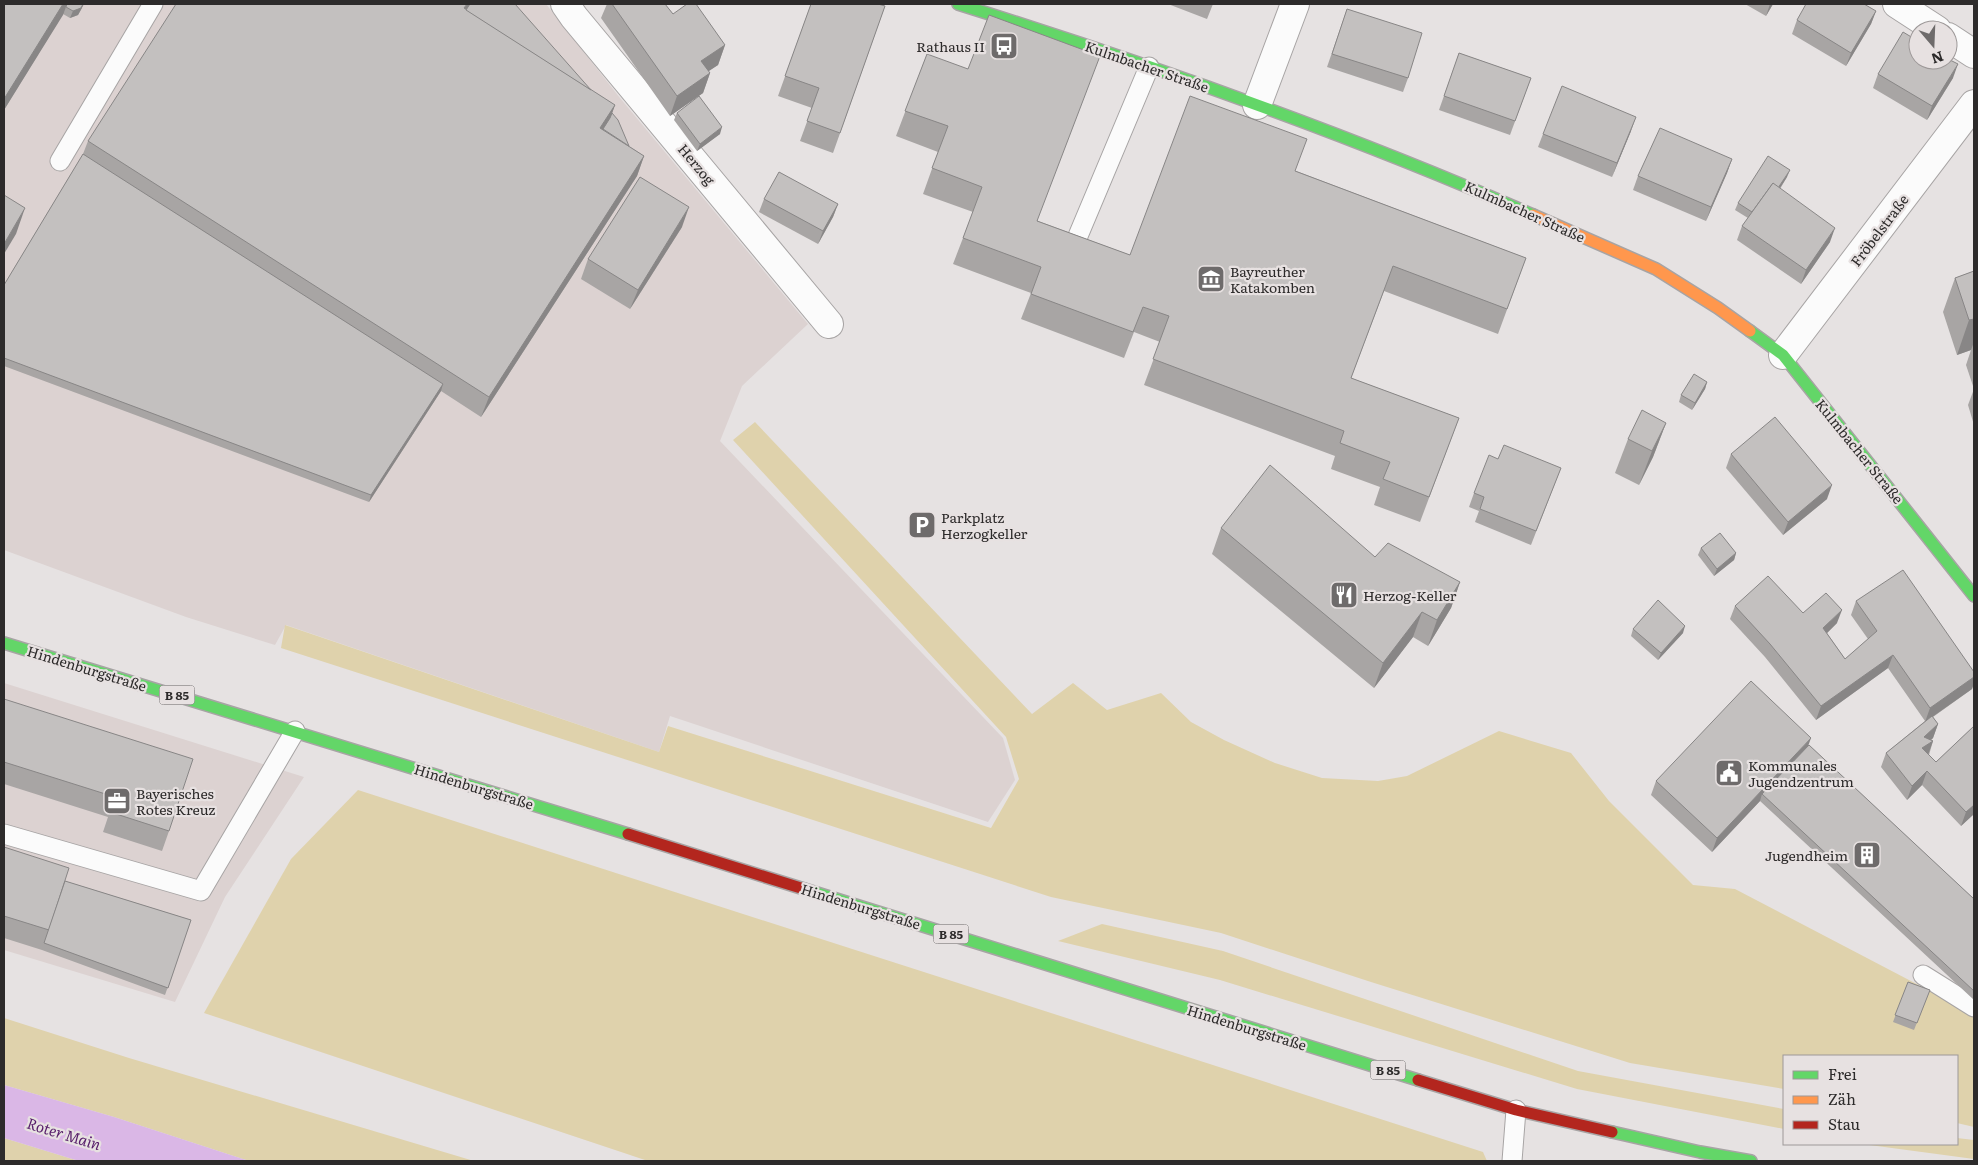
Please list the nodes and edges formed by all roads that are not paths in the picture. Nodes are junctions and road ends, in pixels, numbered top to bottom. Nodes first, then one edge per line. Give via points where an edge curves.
1 (152, 4) edge
2 (565, 4) edge
3 (958, 4) edge
4 (1295, 4) edge
5 (1897, 4) edge
6 (1922, 20) edge
7 (1958, 44) edge
8 (1974, 54) edge
9 (1150, 67) junction
10 (1974, 104) edge
11 (1257, 105) junction
12 (60, 161) dead end
13 (1070, 255) edge
14 (829, 324) dead end
15 (1783, 355) junction
16 (1974, 596) edge
17 (4, 643) edge
18 (295, 731) junction
19 (4, 834) edge
20 (1923, 975) dead end
21 (1974, 1007) edge
22 (1516, 1110) junction
23 (1512, 1161) edge
24 (1751, 1161) edge

1 - 12 lane
2 - 14 street, Herzog
3 - 9 main road, Kulmbacher Straße
4 - 11 street
5 - 6 street
7 - 8 street
9 - 11 main road, Kulmbacher Straße
9 - 13 lane
10 - 15 street, Fröbelstraße
11 - 15 main road, Kulmbacher Straße via 1446,177 1656,269
15 - 16 main road, Kulmbacher Straße
17 - 18 main road, Hindenburgstraße / B 85
18 - 19 lane via 239,821 201,891
18 - 22 main road, Hindenburgstraße / B 85
20 - 21 lane
22 - 23 lane
22 - 24 main road, Hindenburgstraße / B 85

